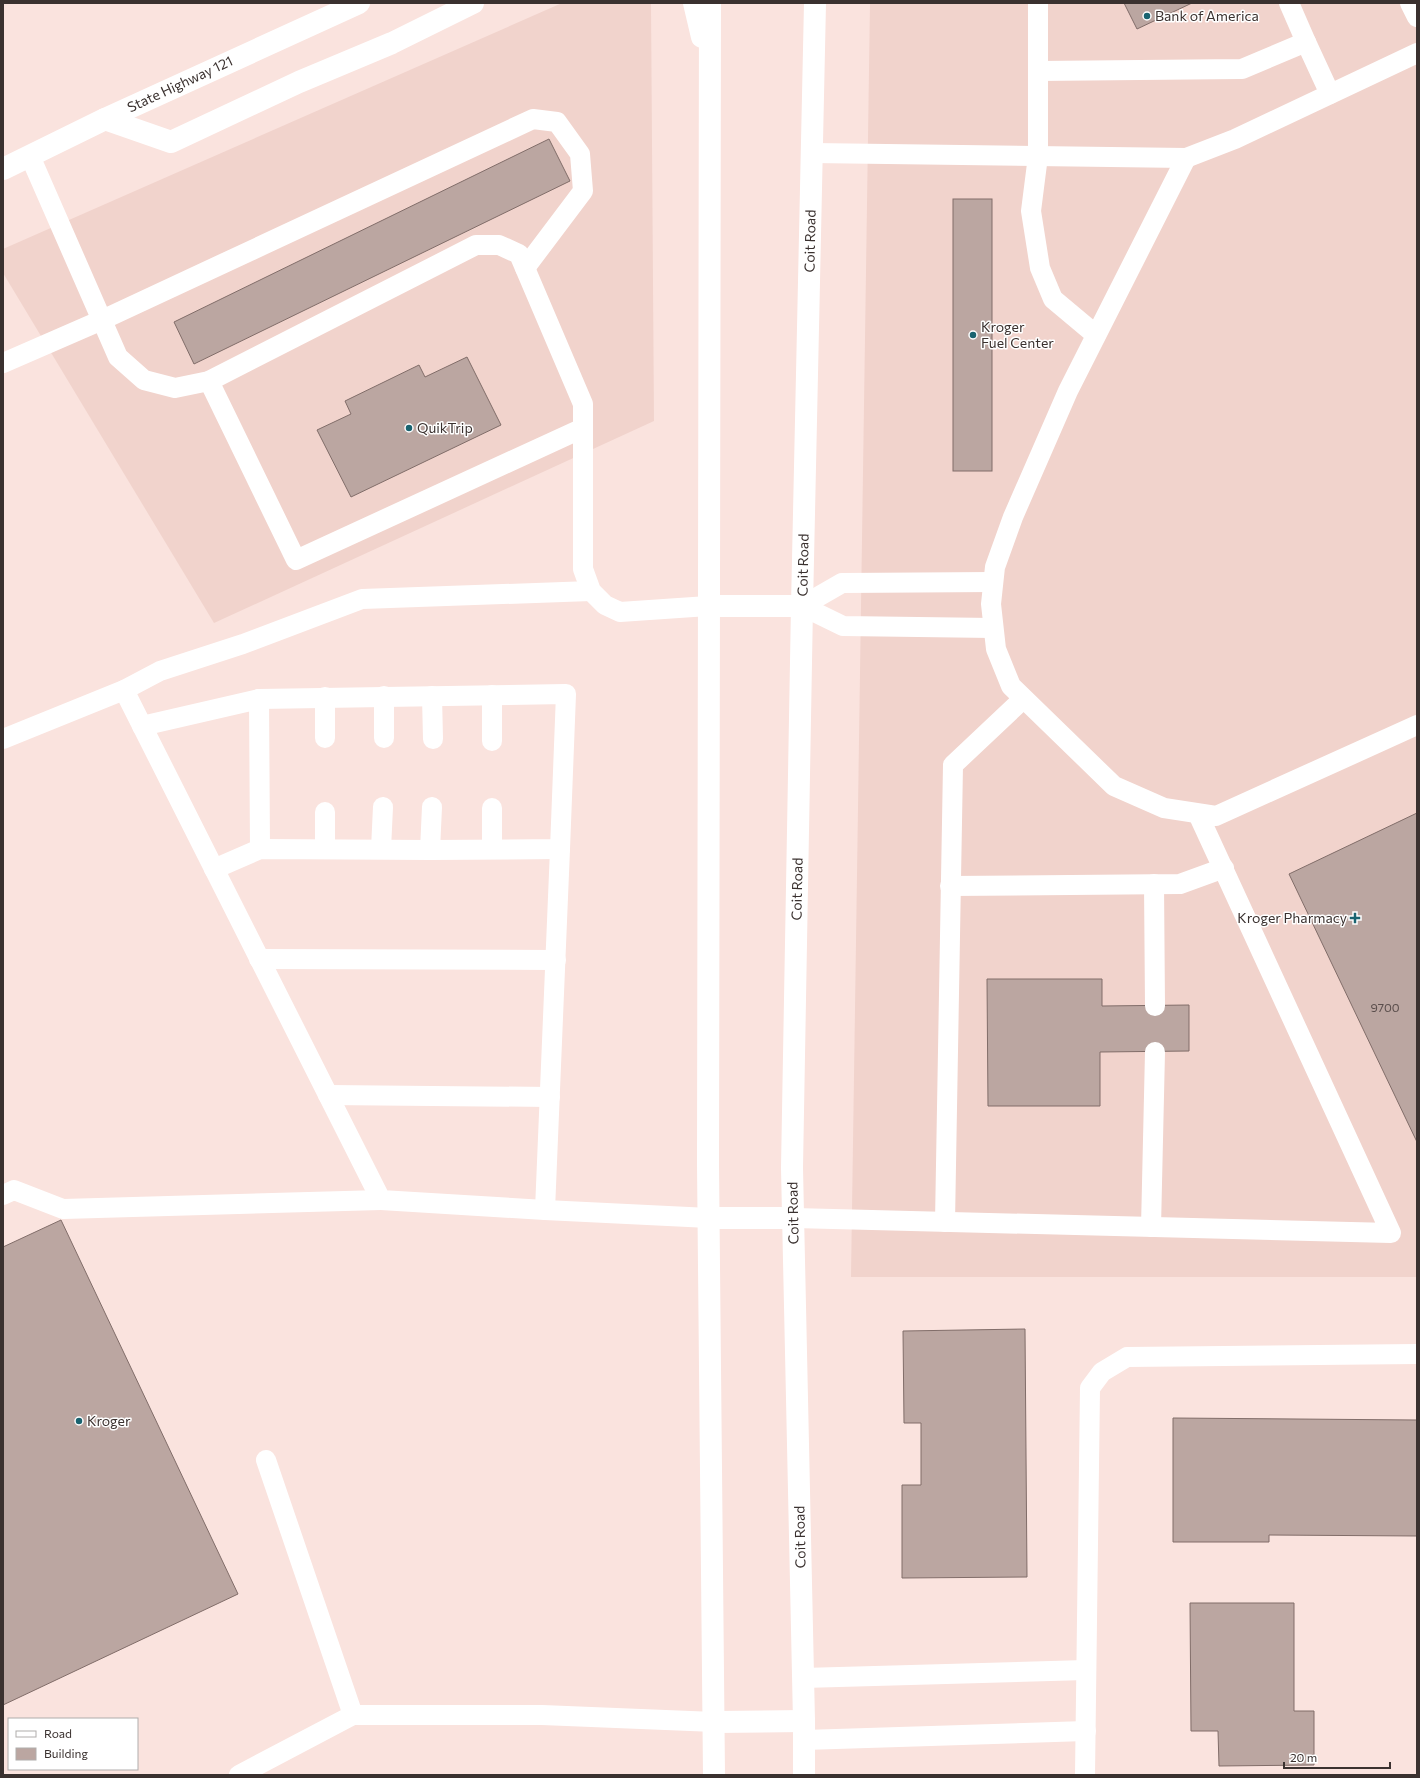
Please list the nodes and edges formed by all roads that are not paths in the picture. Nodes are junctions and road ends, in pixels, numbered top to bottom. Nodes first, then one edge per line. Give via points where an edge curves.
1 (359, 3) edge
2 (473, 3) edge
3 (694, 3) edge
4 (710, 3) edge
5 (815, 3) edge
6 (1038, 3) edge
7 (1289, 3) edge
8 (1410, 3) edge
9 (1417, 17) edge
10 (1306, 42) junction
11 (1417, 53) edge
12 (1038, 71) junction
13 (710, 72) junction
14 (1330, 94) junction
15 (105, 119) junction
16 (812, 153) junction
17 (30, 156) junction
18 (1038, 156) junction
19 (1186, 158) junction
20 (3, 169) edge
21 (525, 268) junction
22 (102, 320) junction
23 (1096, 335) junction
24 (3, 363) edge
25 (209, 381) junction
26 (583, 428) junction
27 (993, 582) junction
28 (591, 591) junction
29 (708, 606) junction
30 (802, 606) junction
31 (993, 628) junction
32 (124, 690) junction
33 (492, 694) junction
34 (384, 696) junction
35 (432, 696) junction
36 (325, 698) junction
37 (259, 699) junction
38 (1024, 699) junction
39 (1417, 725) edge
40 (142, 726) junction
41 (325, 738) dead end
42 (384, 738) dead end
43 (3, 739) edge
44 (433, 739) dead end
45 (492, 741) dead end
46 (383, 807) dead end
47 (432, 807) dead end
48 (492, 808) dead end
49 (325, 812) dead end
50 (1198, 814) junction
51 (260, 848) junction
52 (325, 849) junction
53 (381, 849) junction
54 (492, 849) junction
55 (560, 849) junction
56 (430, 850) junction
57 (1224, 868) junction
58 (214, 869) junction
59 (1154, 884) junction
60 (950, 886) junction
61 (259, 959) junction
62 (556, 960) junction
63 (1155, 1006) dead end
64 (1155, 1052) dead end
65 (328, 1095) junction
66 (550, 1097) junction
67 (3, 1195) edge
68 (381, 1200) junction
69 (545, 1210) junction
70 (709, 1218) junction
71 (794, 1218) junction
72 (944, 1222) junction
73 (1151, 1227) junction
74 (1417, 1354) edge
75 (266, 1460) dead end
76 (1086, 1670) junction
77 (804, 1678) junction
78 (353, 1715) junction
79 (715, 1722) junction
80 (804, 1730) junction
81 (1086, 1731) junction
82 (239, 1775) edge
83 (714, 1775) edge
84 (804, 1775) edge
85 (1085, 1775) edge

1 - 15 main road, State Highway 121
2 - 15 main road via 171,142
3 - 13 main road
4 - 13 main road
5 - 16 main road, Coit Road
6 - 12 lane
7 - 10 lane
8 - 9 lane
10 - 12 lane via 1242,69
10 - 14 lane
11 - 14 lane
12 - 18 lane
13 - 29 main road
14 - 19 lane via 1234,139
15 - 17 main road, State Highway 121
16 - 18 lane
16 - 30 main road, Coit Road
17 - 20 main road, State Highway 121
17 - 22 lane
18 - 19 lane
18 - 23 lane via 1031,211 1040,268 1053,299
19 - 23 lane
21 - 22 lane via 582,191 580,154 557,122 533,119
21 - 25 lane via 519,254 499,245 476,246
21 - 26 lane via 583,404
22 - 24 lane
22 - 25 lane via 118,357 144,380 175,388
23 - 27 lane via 1068,391 1013,517 995,567
25 - 26 lane via 296,560
26 - 28 lane via 583,569
27 - 30 lane via 842,583
27 - 31 lane
28 - 29 lane via 605,605 620,612
28 - 32 lane via 362,599 243,644 160,671
29 - 30 main road
29 - 70 main road
30 - 31 lane via 843,626
30 - 71 main road, Coit Road via 792,1160
31 - 38 lane via 996,649 1011,686
32 - 40 lane
32 - 43 lane
33 - 35 lane
33 - 45 lane
33 - 55 lane via 566,694
34 - 35 lane
34 - 36 lane
34 - 42 lane
35 - 44 lane
36 - 37 lane
36 - 41 lane
37 - 40 lane
37 - 51 lane
38 - 50 lane via 1114,786 1164,808
38 - 60 lane via 953,765
39 - 50 lane via 1216,816
40 - 58 lane
46 - 53 lane
47 - 56 lane
48 - 54 lane
49 - 52 lane
50 - 57 lane
51 - 52 lane
51 - 58 lane
52 - 53 lane
53 - 56 lane
54 - 55 lane
54 - 56 lane
55 - 62 lane
57 - 59 lane via 1180,884
57 - 73 lane via 1391,1233
58 - 61 lane
59 - 60 lane
59 - 63 lane
60 - 72 lane
61 - 62 lane
61 - 65 lane
62 - 66 lane
64 - 73 lane
65 - 66 lane
65 - 68 lane
66 - 69 lane
67 - 68 lane via 14,1190 63,1209
68 - 69 lane
69 - 70 lane
70 - 71 main road
70 - 79 main road
71 - 72 lane
71 - 77 main road, Coit Road
72 - 73 lane
74 - 76 lane via 1127,1357 1102,1372 1090,1388
75 - 78 lane
76 - 77 lane
76 - 81 lane
77 - 80 main road, Coit Road
78 - 79 lane via 542,1715
78 - 82 lane
79 - 80 main road
79 - 83 main road
80 - 81 lane
80 - 84 main road, Coit Road
81 - 85 lane

